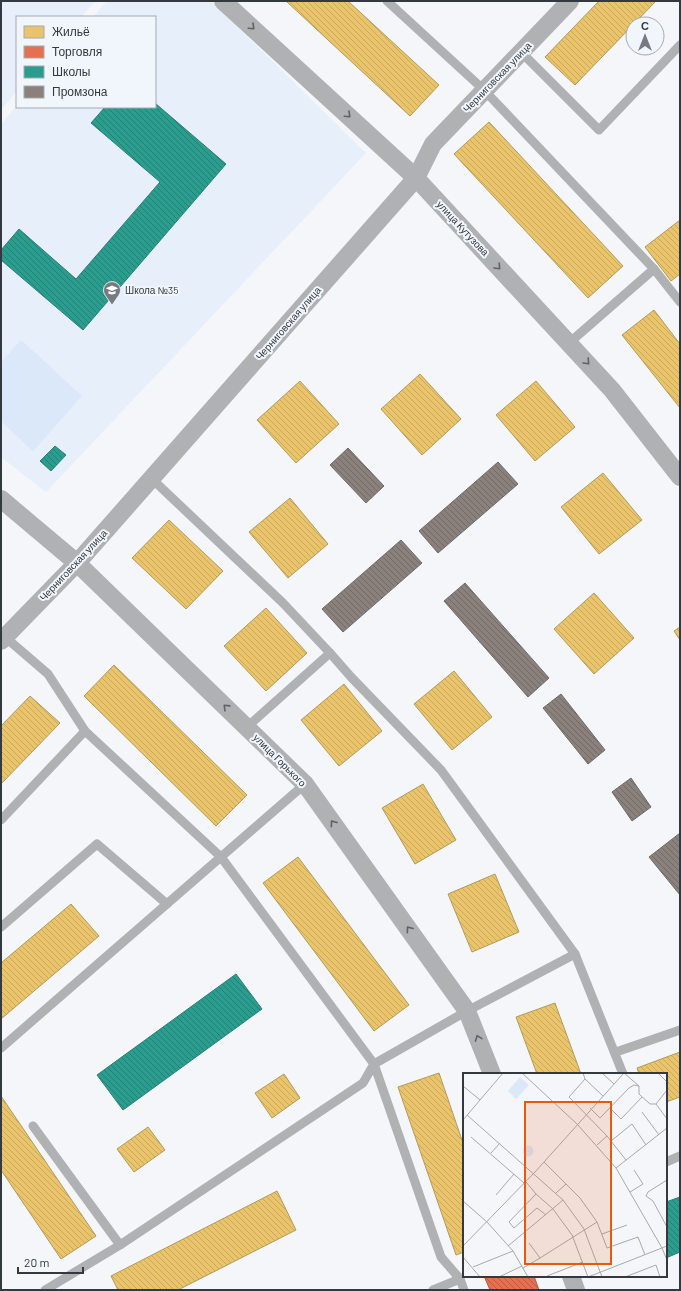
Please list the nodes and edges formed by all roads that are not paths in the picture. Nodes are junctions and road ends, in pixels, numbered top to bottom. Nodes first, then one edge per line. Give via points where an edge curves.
1 (223, 1) edge
2 (387, 1) edge
3 (570, 1) edge
4 (678, 51) edge
5 (521, 52) junction
6 (484, 90) junction
7 (416, 178) junction
8 (654, 270) junction
9 (680, 302) edge
10 (569, 343) junction
11 (680, 477) edge
12 (151, 478) junction
13 (1, 499) edge
14 (77, 563) junction
15 (3, 639) edge
16 (330, 653) junction
17 (247, 728) junction
18 (85, 731) junction
19 (305, 784) junction
20 (1, 820) edge
21 (221, 857) junction
22 (167, 904) junction
23 (1, 927) edge
24 (575, 954) junction
25 (468, 1010) junction
26 (680, 1030) edge
27 (1, 1048) edge
28 (616, 1052) junction
29 (374, 1064) junction
30 (492, 1073) edge
31 (624, 1073) edge
32 (33, 1126) dead end
33 (680, 1156) edge
34 (667, 1162) edge
35 (120, 1246) junction
36 (571, 1277) edge
37 (460, 1280) junction
38 (45, 1290) edge
39 (433, 1290) edge
40 (464, 1290) edge
41 (576, 1290) edge

1 -> 7 street, улица Кутузова
2 - 6 lane
3 - 5 street, Черниговская улица
4 - 5 lane via 599,130
5 - 6 street, Черниговская улица
6 - 7 street, Черниговская улица via 433,144
6 - 8 lane
7 -> 10 street, улица Кутузова
7 - 12 street, Черниговская улица
8 - 9 lane
8 - 10 lane
10 -> 11 street, улица Кутузова via 612,390
12 - 14 street, Черниговская улица
12 - 16 lane via 282,603
13 - 14 street, улица Горького
14 - 15 street, Черниговская улица
17 -> 14 street, улица Горького
15 - 18 lane via 48,674
16 - 17 lane
16 - 24 lane via 441,770
17 - 19 street, улица Горького
18 - 20 lane
18 - 21 lane
19 - 21 lane
25 -> 19 street, улица Горького
21 - 22 lane
21 - 29 lane
22 - 23 lane via 97,844
22 - 27 lane
24 - 25 lane
24 - 28 lane
25 - 29 lane
30 -> 25 street, улица Горького
26 - 28 lane
28 - 31 lane
29 - 35 lane via 363,1083
29 - 37 lane via 441,1257
32 - 35 lane
33 - 34 lane
35 - 38 lane
36 - 41 street
37 - 39 lane
37 - 40 lane

